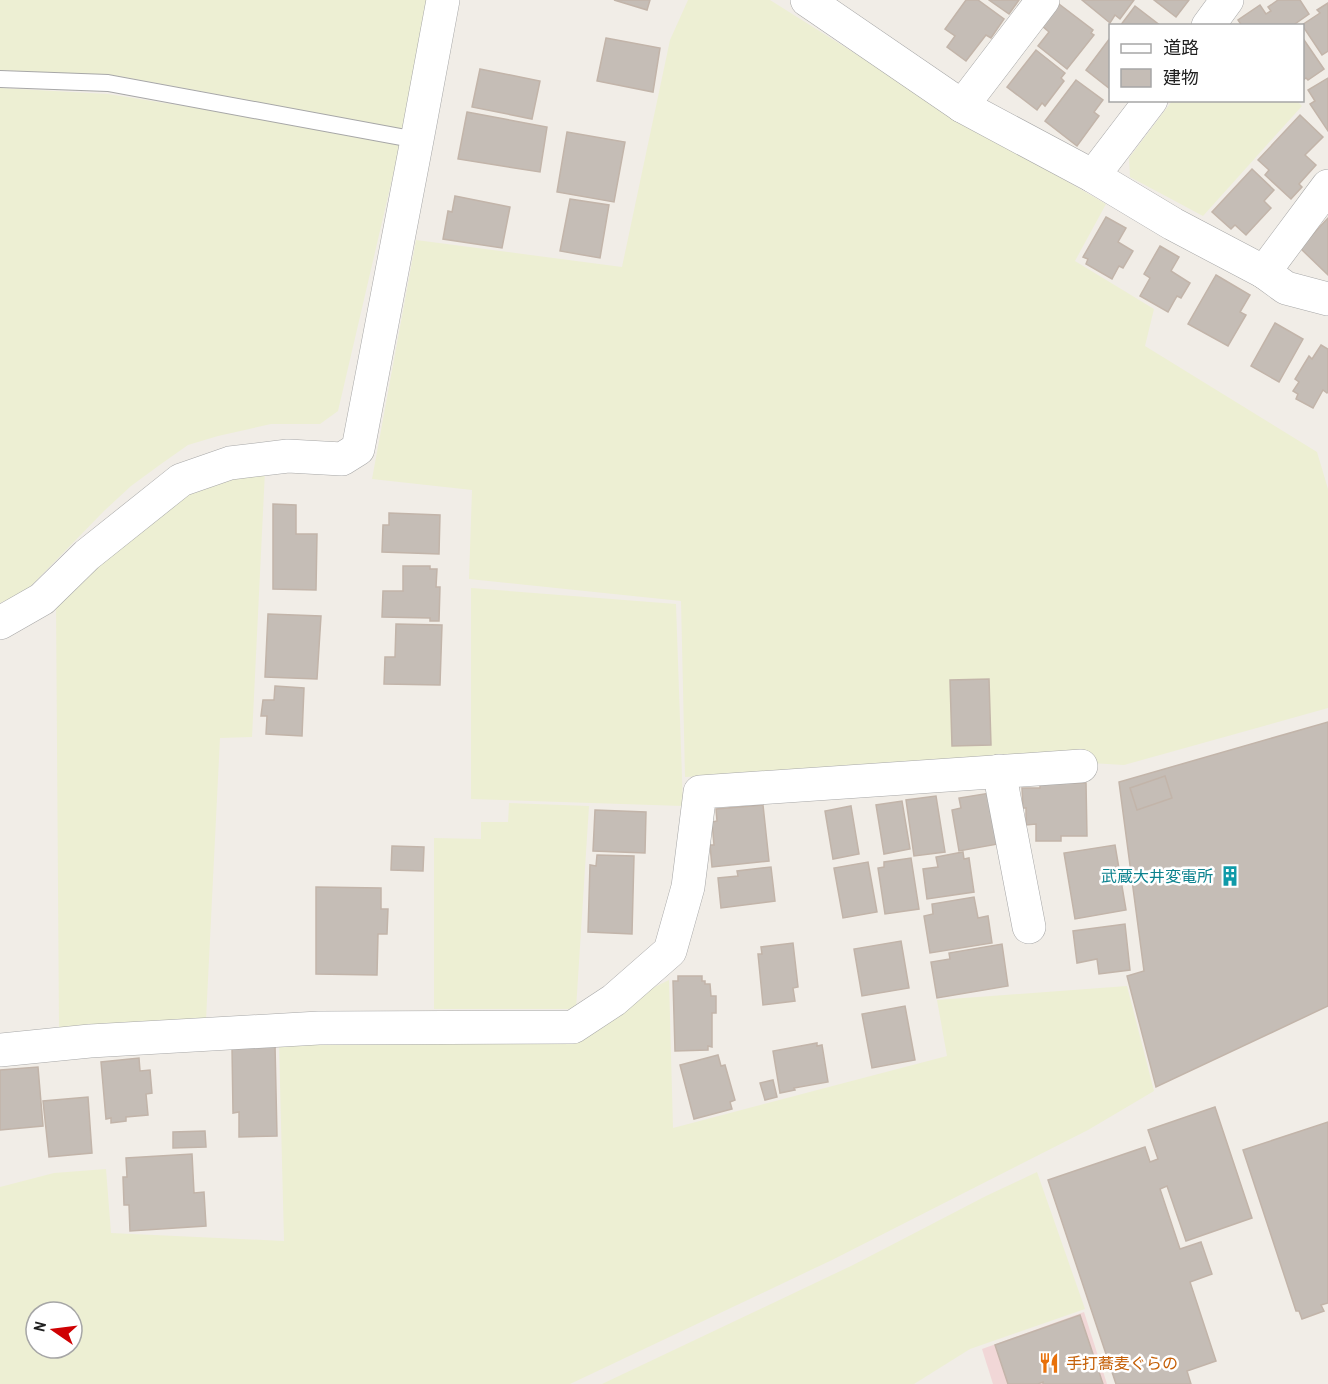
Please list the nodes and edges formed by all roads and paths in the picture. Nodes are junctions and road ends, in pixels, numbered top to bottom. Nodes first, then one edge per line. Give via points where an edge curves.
1 (442, 0) edge
2 (807, 0) edge
3 (1043, 0) edge
4 (1227, 0) edge
5 (1209, 24) edge
6 (0, 79) edge
7 (1150, 102) edge
8 (963, 106) junction
9 (417, 140) junction
10 (1094, 176) junction
11 (1328, 186) edge
12 (1264, 272) junction
13 (1328, 299) edge
14 (0, 623) edge
15 (1081, 766) dead end
16 (999, 771) junction
17 (1029, 927) dead end
18 (0, 1050) edge

1 - 9 street
2 - 8 street
3 - 8 street
4 - 5 street
6 - 9 lane via 108,83
7 - 10 street
8 - 10 street
9 - 14 street via 358,448 342,459 288,456 230,463 181,480 87,555 42,599
10 - 12 street
11 - 12 street
12 - 13 street via 1286,288
15 - 16 street
16 - 17 street
16 - 18 street via 700,792 688,887 670,951 614,1000 573,1027 319,1028

